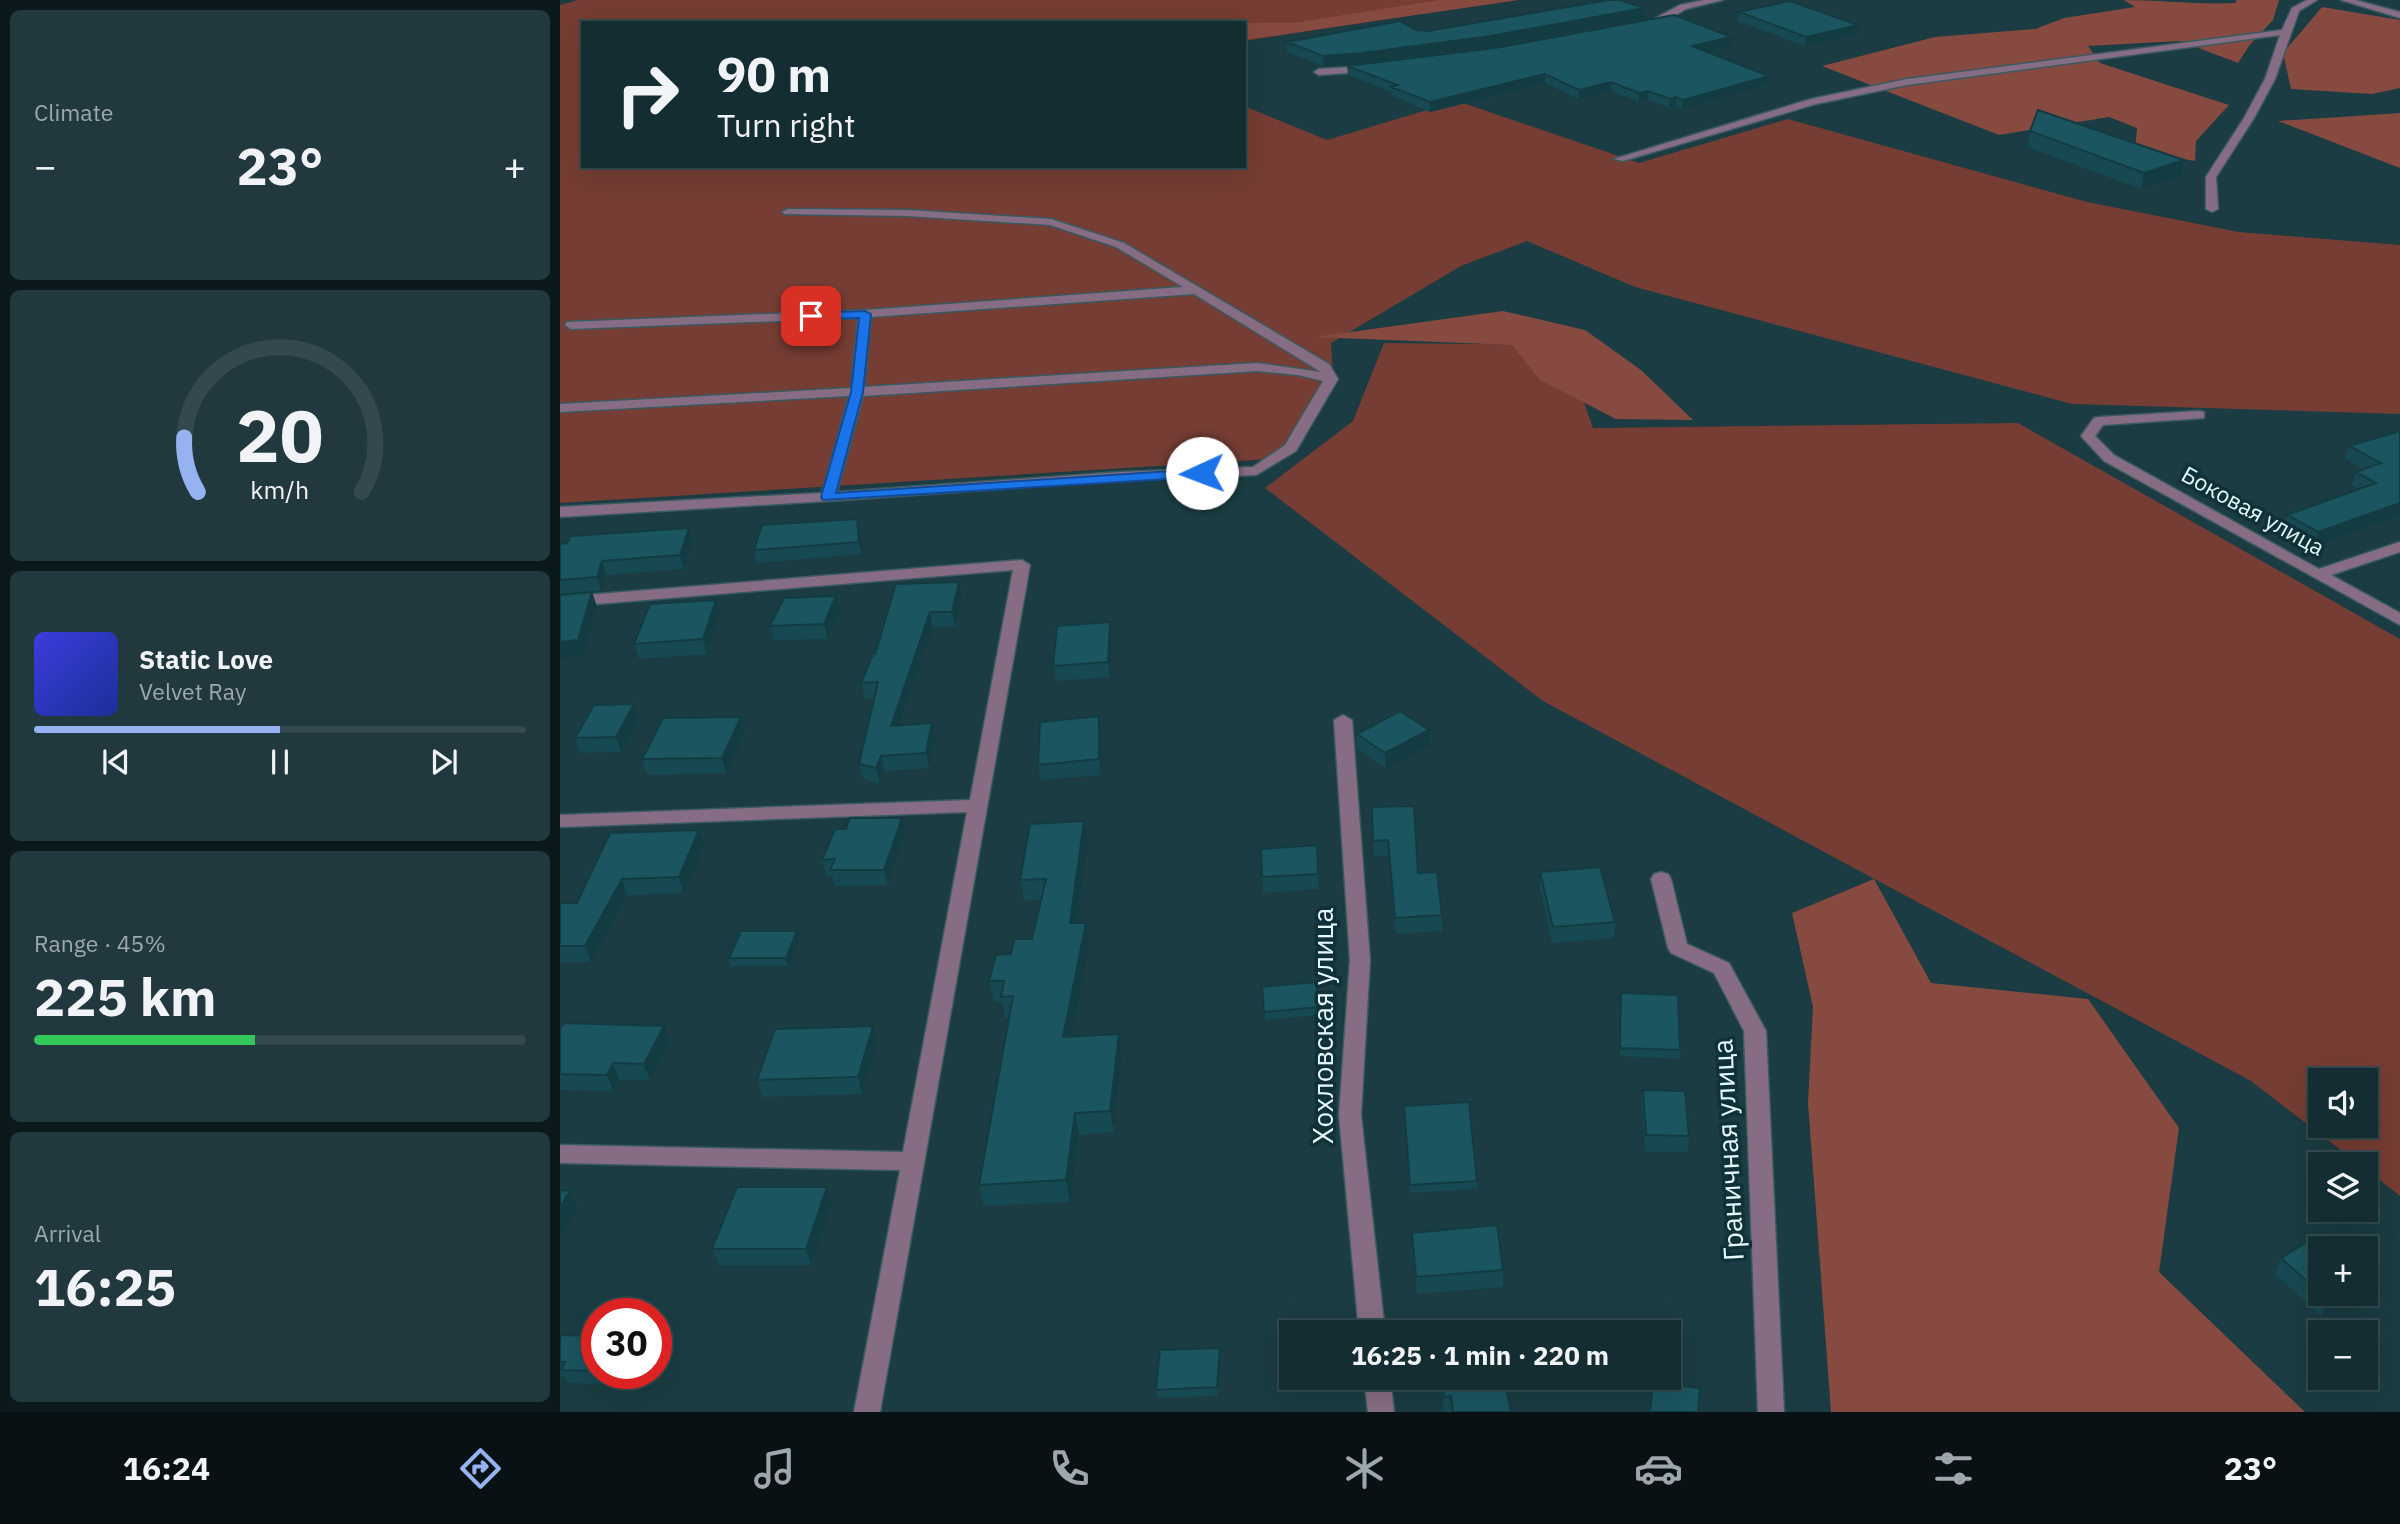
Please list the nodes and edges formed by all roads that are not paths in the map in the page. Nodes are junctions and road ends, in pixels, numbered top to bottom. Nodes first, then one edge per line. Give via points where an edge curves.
1 (1719, 0) edge
2 (2313, 0) edge
3 (2347, 0) edge
4 (2400, 15) edge
5 (1639, 24) edge
6 (2286, 32) junction
7 (1384, 67) edge
8 (1319, 72) edge
9 (1619, 159) dead end
10 (2211, 209) dead end
11 (788, 212) dead end
12 (1196, 290) junction
13 (865, 314) junction
14 (571, 325) dead end
15 (1331, 379) junction
16 (857, 392) junction
17 (560, 408) edge
18 (2199, 415) dead end
19 (828, 497) junction
20 (560, 512) edge
21 (2400, 547) edge
22 (2319, 574) junction
23 (560, 602) edge
24 (2400, 620) edge
25 (1343, 720) dead end
26 (978, 806) junction
27 (560, 821) edge
28 (1661, 879) dead end
29 (560, 1154) edge
30 (913, 1161) junction
31 (1371, 1320) edge
32 (1378, 1390) edge
33 (867, 1412) edge
34 (1381, 1412) edge
35 (1771, 1412) edge

1 - 5 street
2 - 6 street via 2295,10
3 - 4 street
6 - 9 street via 1907,82 1814,101
6 - 10 street via 2270,79 2211,177
7 - 8 street
11 - 12 street via 906,212 1051,222 1119,245
12 - 13 street
12 - 15 street via 1324,367
13 - 14 street
13 - 16 street
15 - 16 street via 1257,367
15 - 19 street via 1291,448 1256,471
16 - 17 street
16 - 19 street
18 - 22 street, Боковая улица via 2099,421 2088,436 2109,458
19 - 20 street
21 - 22 street
22 - 24 street, Боковая улица
23 - 26 street via 1022,565
25 - 31 street, Хохловская улица via 1360,960 1350,1115
26 - 27 street
26 - 30 street
28 - 35 street, Граничная улица via 1678,948 1722,968 1755,1031
29 - 30 street
30 - 33 street
32 - 34 street

